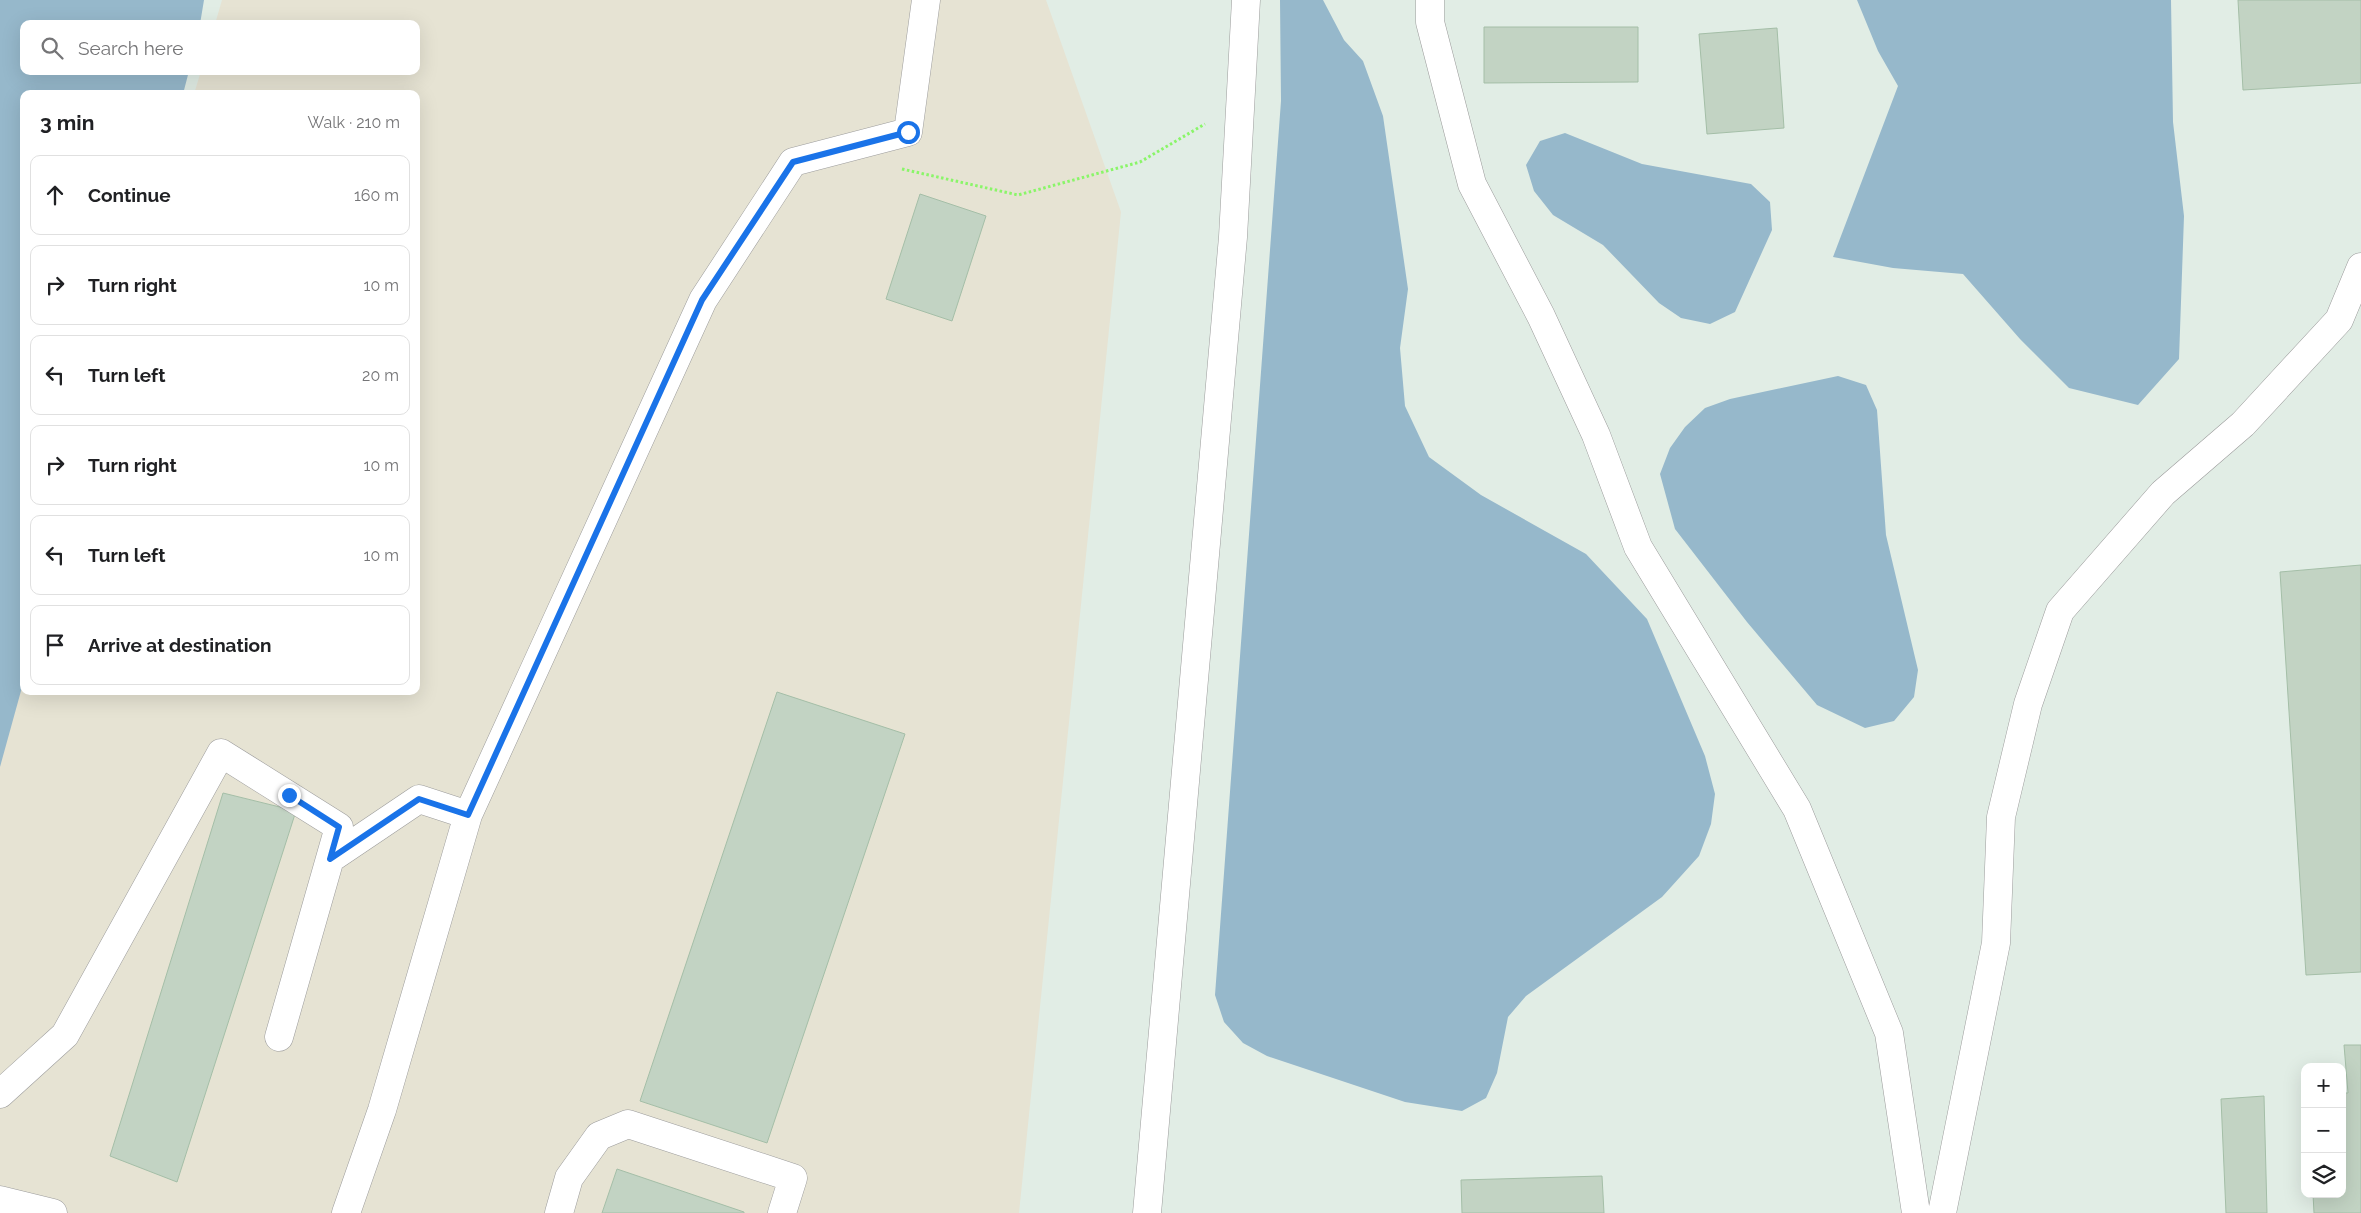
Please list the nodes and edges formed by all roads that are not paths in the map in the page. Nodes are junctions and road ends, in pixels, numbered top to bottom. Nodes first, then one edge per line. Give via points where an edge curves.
1 (926, 0) edge
2 (1246, 0) edge
3 (1430, 0) edge
4 (2361, 267) edge
5 (468, 815) junction
6 (330, 859) junction
7 (279, 1037) dead end
8 (0, 1094) edge
9 (0, 1200) edge
10 (53, 1213) edge
11 (346, 1213) edge
12 (559, 1213) edge
13 (782, 1213) edge
14 (1147, 1213) edge
15 (1916, 1213) edge
16 (1942, 1213) edge

1 - 5 lane via 908,132 793,162 702,300
2 - 14 lane via 1233,237
3 - 15 lane via 1430,22 1472,184 1540,316 1596,435 1638,547 1796,809 1889,1033
4 - 16 lane via 2339,320 2243,424 2163,492 2060,611 2028,704 2002,817 1996,943
5 - 6 lane via 419,799
5 - 11 lane via 382,1110
6 - 7 lane
6 - 8 lane via 339,827 221,754 65,1035
9 - 10 lane
12 - 13 lane via 569,1178 599,1136 628,1124 793,1178

